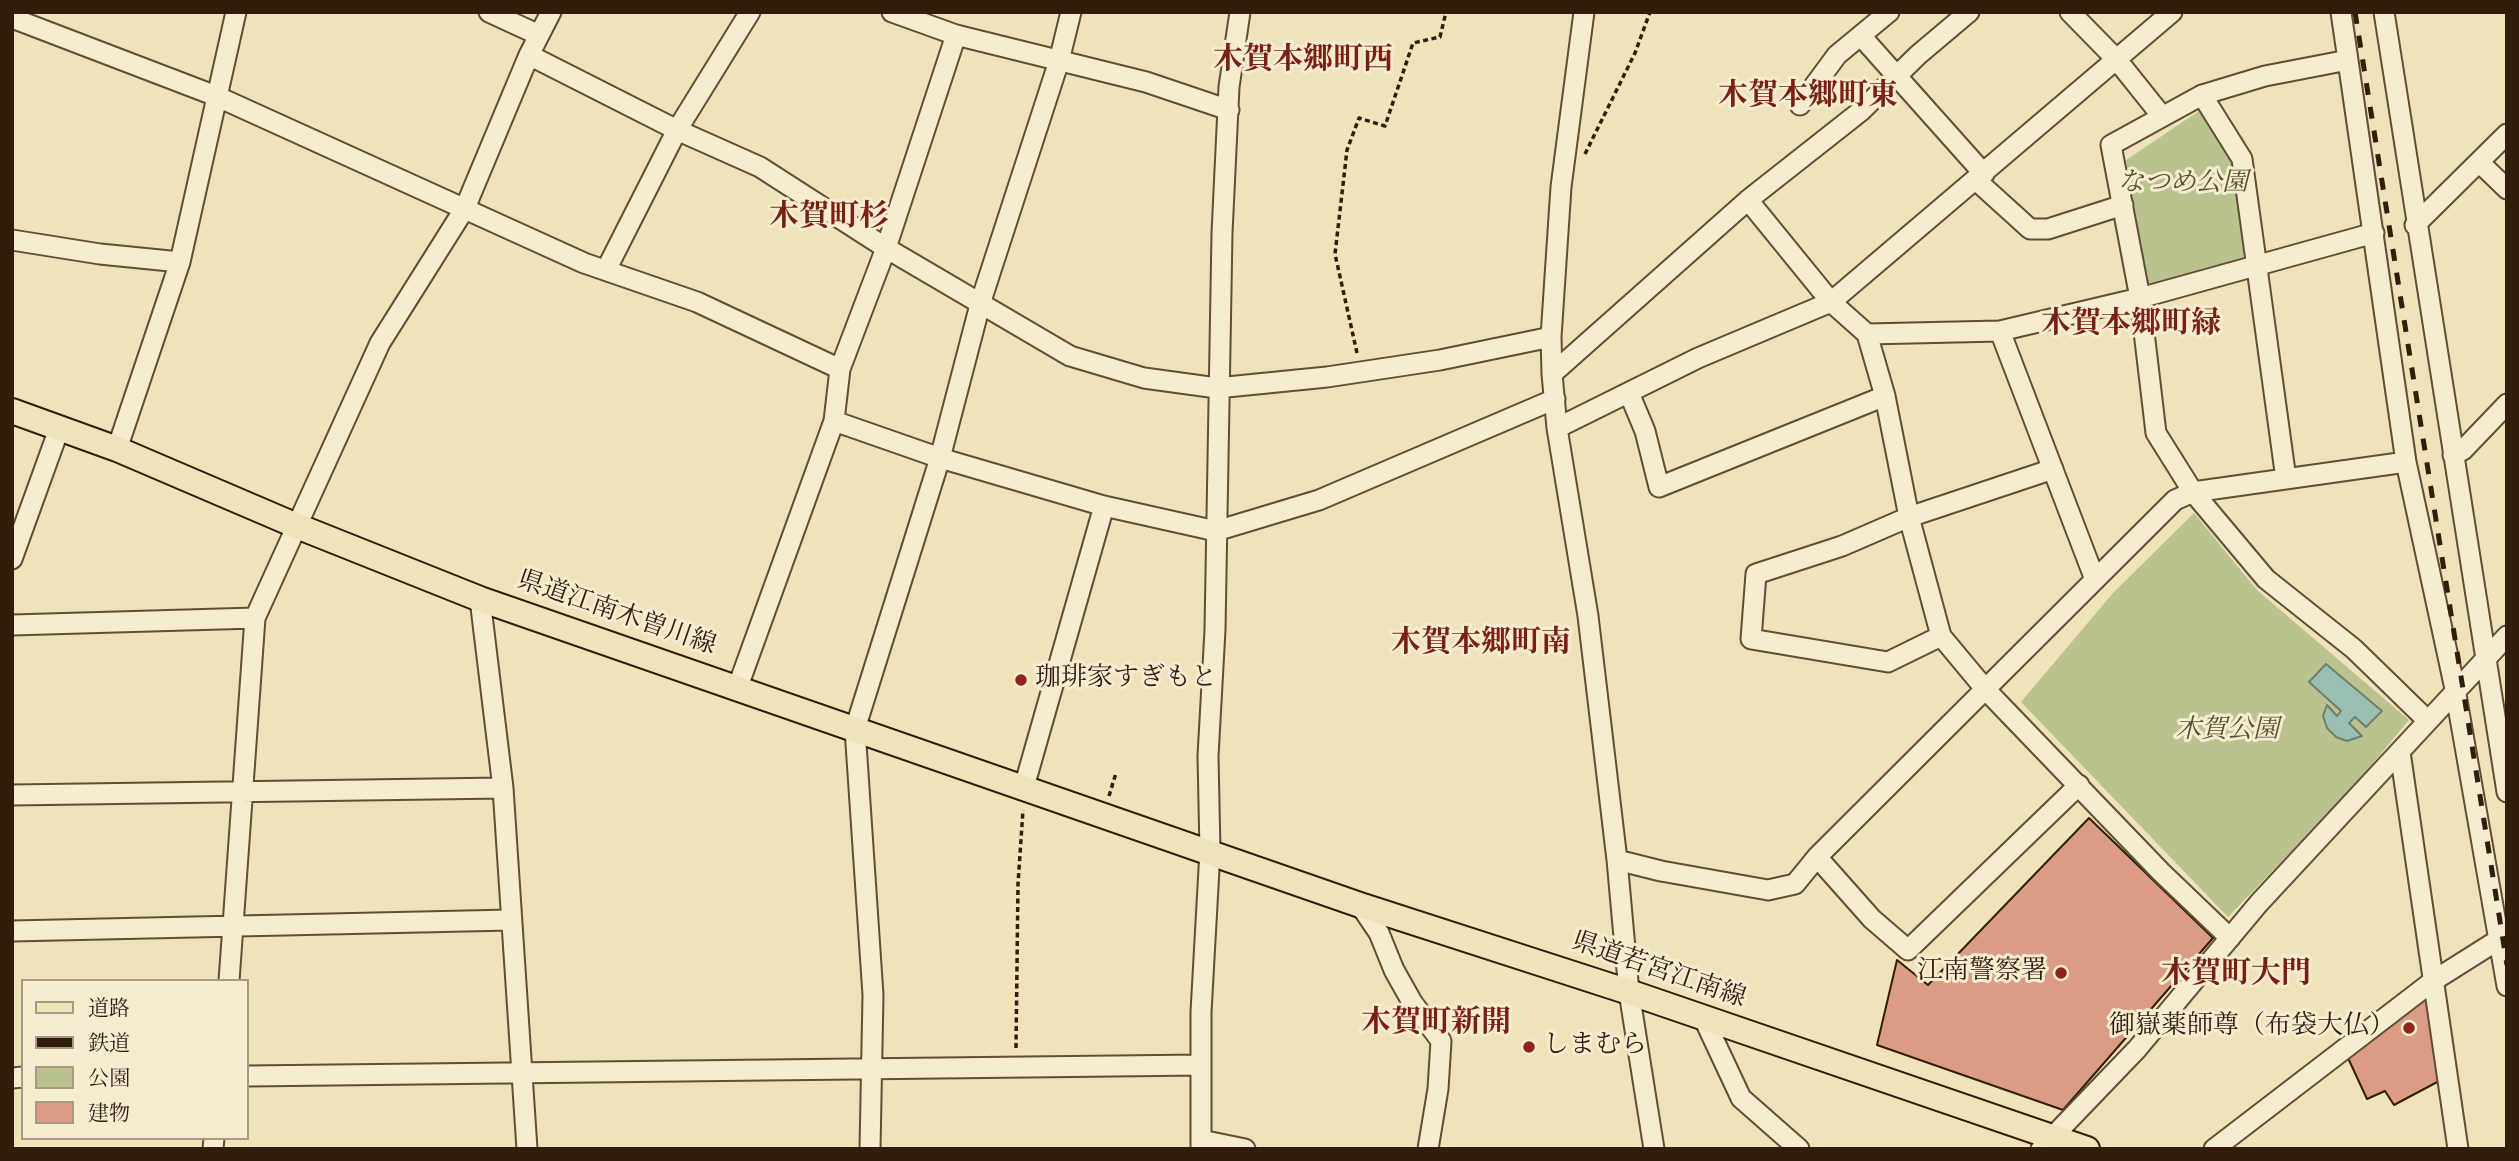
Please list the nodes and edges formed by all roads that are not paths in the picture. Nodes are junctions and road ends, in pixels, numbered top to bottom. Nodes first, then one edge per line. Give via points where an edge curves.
1 (236, 12) edge
2 (489, 12) edge
3 (551, 12) edge
4 (750, 12) edge
5 (892, 12) edge
6 (1071, 12) edge
7 (1240, 12) edge
8 (1584, 12) edge
9 (1889, 12) edge
10 (1969, 12) edge
11 (2070, 12) edge
12 (2172, 12) edge
13 (2341, 12) edge
14 (2384, 12) edge
15 (12, 18) edge
16 (539, 35) junction
17 (956, 35) junction
18 (1861, 36) junction
19 (529, 55) junction
20 (2117, 60) junction
21 (2348, 60) junction
22 (1059, 61) junction
23 (1897, 76) junction
24 (2202, 95) junction
25 (216, 96) junction
26 (1800, 105) dead end
27 (1229, 110) junction
28 (2161, 115) junction
29 (677, 130) junction
30 (2507, 134) edge
31 (2479, 162) junction
32 (1980, 178) junction
33 (2507, 189) edge
34 (1748, 200) junction
35 (2123, 205) junction
36 (465, 208) junction
37 (2415, 225) junction
38 (2374, 233) junction
39 (12, 240) edge
40 (886, 248) junction
41 (180, 262) junction
42 (2255, 267) junction
43 (606, 270) junction
44 (2140, 298) junction
45 (981, 301) junction
46 (1831, 302) junction
47 (2000, 331) junction
48 (1867, 334) junction
49 (1551, 337) junction
50 (840, 369) junction
51 (1552, 374) junction
52 (1217, 388) junction
53 (1629, 393) junction
54 (1885, 396) junction
55 (1555, 399) junction
56 (2507, 404) edge
57 (12, 411) edge
58 (834, 421) junction
59 (1557, 428) junction
60 (59, 429) junction
61 (117, 449) junction
62 (2453, 455) junction
63 (940, 458) junction
64 (2406, 462) junction
65 (2053, 469) junction
66 (2286, 479) junction
67 (2193, 492) junction
68 (1104, 506) junction
69 (1909, 517) junction
70 (297, 526) junction
71 (1216, 531) junction
72 (12, 559) edge
73 (2094, 577) junction
74 (480, 598) junction
75 (255, 618) junction
76 (12, 625) edge
77 (1941, 636) junction
78 (2507, 636) edge
79 (2485, 658) junction
80 (737, 689) junction
81 (2455, 689) junction
82 (1986, 690) junction
83 (2427, 720) junction
84 (855, 729) junction
85 (2400, 752) junction
86 (2079, 785) junction
87 (503, 788) junction
88 (1024, 788) junction
89 (2507, 792) edge
90 (241, 793) junction
91 (12, 795) edge
92 (1210, 851) junction
93 (1817, 857) junction
94 (1617, 860) junction
95 (1360, 905) junction
96 (511, 920) junction
97 (234, 926) junction
98 (12, 931) edge
99 (2230, 939) junction
100 (2498, 940) junction
101 (229, 979) edge
102 (2433, 981) junction
103 (2507, 986) edge
104 (1629, 992) junction
105 (1704, 1019) junction
106 (1201, 1065) junction
107 (871, 1067) junction
108 (522, 1072) junction
109 (248, 1076) edge
110 (2047, 1143) edge
111 (1201, 1144) edge
112 (527, 1149) edge
113 (870, 1149) edge
114 (1245, 1149) edge
115 (1427, 1149) edge
116 (1654, 1149) edge
117 (1800, 1149) edge
118 (2087, 1149) edge
119 (2214, 1149) edge
120 (2458, 1149) edge

1 - 25 street
2 - 16 street
3 - 16 street
4 - 29 street
5 - 17 street
6 - 22 street
7 - 27 street via 1228,87
8 - 49 street via 1561,187
9 - 18 street
10 - 23 street
11 - 20 street
12 - 20 street
13 - 21 street
14 - 37 street
15 - 25 street
16 - 19 street
17 - 22 street
17 - 40 street
18 - 23 street
18 - 26 street via 1837,55
19 - 29 street
19 - 36 street
20 - 28 street
20 - 32 street
21 - 24 street via 2265,76
21 - 38 street
22 - 27 street via 1146,82
22 - 45 street
23 - 32 street
23 - 34 street via 1861,111
24 - 28 street
24 - 42 street via 2242,159
25 - 36 street
25 - 41 street
27 - 52 street
28 - 35 street via 2111,145
29 - 40 street via 760,167
29 - 43 street
30 - 31 street
31 - 33 street
31 - 37 street
32 - 35 street via 2030,229 2048,229
32 - 46 street
34 - 46 street
34 - 51 street
35 - 44 street
36 - 43 street
36 - 70 street via 380,343
37 - 62 street
38 - 42 street
38 - 64 street
39 - 41 street
40 - 45 street
40 - 50 street
41 - 61 street
42 - 44 street
42 - 66 street
43 - 50 street via 697,302
44 - 47 street
44 - 67 street via 2156,433
45 - 52 street via 1070,356 1144,378
45 - 63 street
46 - 48 street
46 - 53 street via 1698,358
47 - 48 street
47 - 65 street
48 - 54 street
49 - 51 street
49 - 52 street via 1440,360
50 - 58 street
51 - 55 street
52 - 71 street
53 - 54 street via 1659,487
53 - 59 street
54 - 69 street
55 - 59 street
55 - 71 street via 1319,500
56 - 62 street
57 - 60 main road, 県道江南木曽川線
58 - 63 street
58 - 80 street
59 - 94 street via 1588,616
60 - 61 main road, 県道江南木曽川線
60 - 72 street
61 - 70 main road, 県道江南木曽川線
62 - 79 street
63 - 68 street
63 - 84 street
64 - 66 street
64 - 81 street
65 - 69 street
65 - 73 street
66 - 67 street
67 - 73 street via 2175,500
67 - 83 street via 2266,579 2354,649
68 - 71 street
68 - 88 street
69 - 77 street
69 - 77 street via 1842,546 1756,574 1751,639 1888,662
70 - 74 main road, 県道江南木曽川線
70 - 75 street
71 - 92 street via 1208,756
73 - 82 street
74 - 80 main road, 県道江南木曽川線
74 - 87 street
75 - 76 street
75 - 90 street
77 - 82 street
78 - 79 street
79 - 81 street
79 - 89 street
80 - 84 main road, 県道江南木曽川線
81 - 83 street
81 - 100 street
82 - 86 street
82 - 93 street
83 - 85 street
84 - 88 main road, 県道江南木曽川線
84 - 107 street via 873,995
85 - 99 street
85 - 102 street
86 - 93 street via 1908,950 1872,919
86 - 99 street
87 - 90 street
87 - 96 street
88 - 92 main road, 県道江南木曽川線
90 - 91 street
90 - 97 street
92 - 95 main road, 県道若宮江南線
92 - 106 street
93 - 94 street via 1795,884 1768,890
94 - 104 street
95 - 104 main road, 県道若宮江南線
95 - 115 street via 1379,933 1412,1002 1441,1041
96 - 97 street
96 - 108 street
97 - 98 street
97 - 101 street
99 - 110 street via 2137,1049
100 - 102 street
100 - 103 street
102 - 119 street
102 - 120 street
104 - 105 main road, 県道若宮江南線
104 - 116 street
105 - 110 main road, 県道若宮江南線
105 - 117 street via 1741,1098
106 - 107 street
106 - 111 street
107 - 108 street
107 - 113 street
108 - 109 street
108 - 112 street
110 - 118 main road, 県道若宮江南線
111 - 114 street

